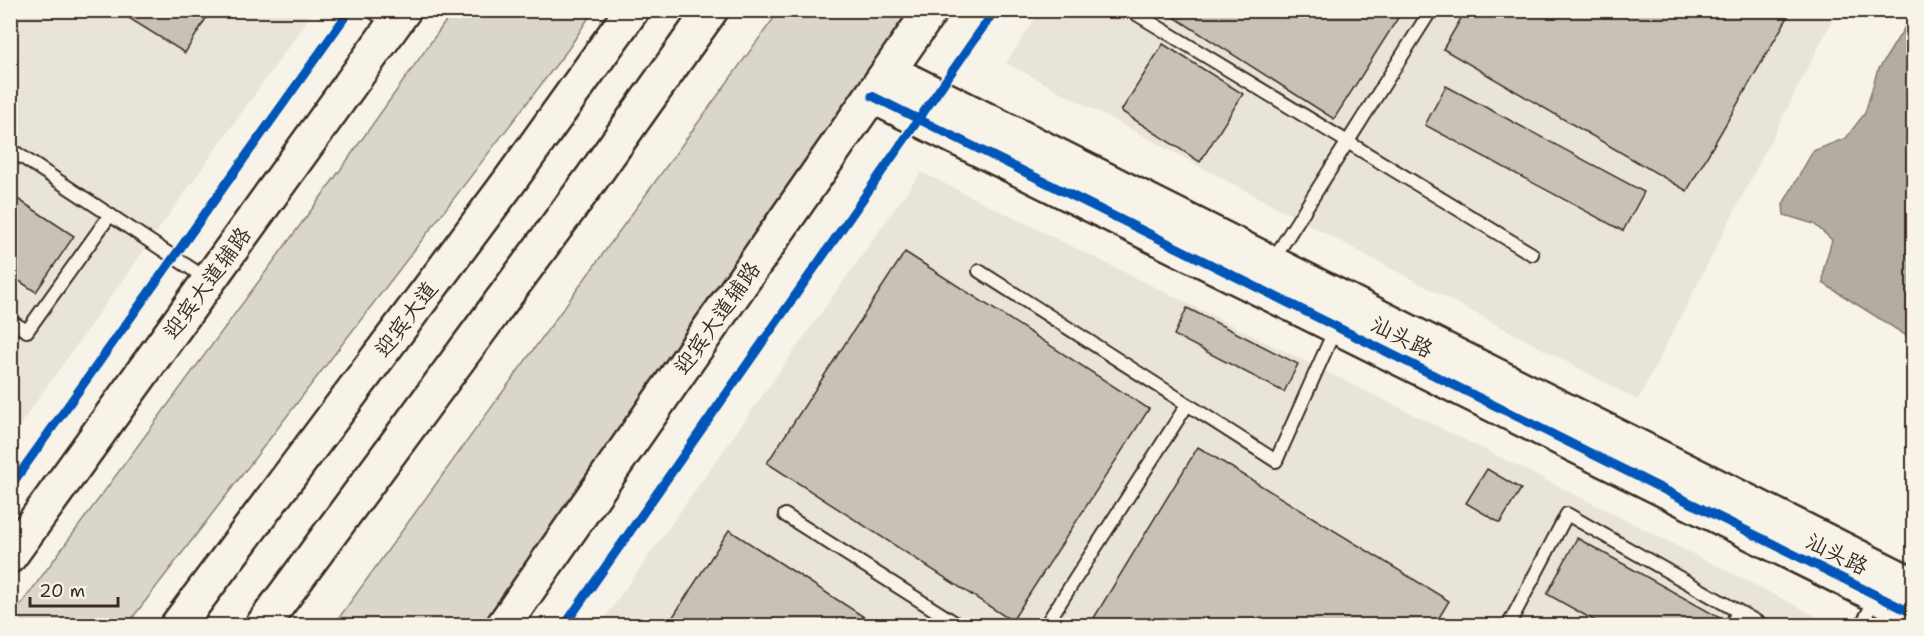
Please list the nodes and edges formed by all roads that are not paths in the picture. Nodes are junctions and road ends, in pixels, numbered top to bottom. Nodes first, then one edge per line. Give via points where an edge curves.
1 (608, 10) edge
2 (632, 10) edge
3 (711, 10) edge
4 (726, 10) edge
5 (931, 10) edge
6 (1130, 10) edge
7 (1431, 10) edge
8 (390, 15) edge
9 (881, 83) junction
10 (1348, 142) junction
11 (10, 149) edge
12 (592, 178) junction
13 (509, 182) junction
14 (110, 215) junction
15 (1532, 254) dead end
16 (979, 271) dead end
17 (1263, 275) junction
18 (210, 280) junction
19 (1342, 314) junction
20 (10, 321) edge
21 (1187, 405) junction
22 (785, 515) dead end
23 (10, 556) edge
24 (1894, 585) edge
25 (1738, 611) junction
26 (1914, 614) edge
27 (180, 622) edge
28 (262, 626) edge
29 (503, 626) edge
30 (960, 626) edge
31 (1045, 626) edge
32 (1508, 626) edge
33 (1731, 626) edge
34 (1764, 626) edge
35 (1861, 626) edge

1 - 13 main road
2 - 13 main road, 迎宾大道
3 - 12 main road
4 - 12 main road
5 - 9 main road, 迎宾大道辅路
6 - 10 lane
7 - 10 lane
8 - 18 main road, 迎宾大道辅路
9 - 17 main road, 汕头路
9 - 29 main road, 迎宾大道辅路
10 - 15 lane
10 - 17 lane
11 - 14 lane
12 - 28 main road
13 - 27 main road, 迎宾大道
14 - 18 lane
14 - 20 lane via 27,331
16 - 21 lane
17 - 19 main road, 汕头路
18 - 23 main road, 迎宾大道辅路
19 - 21 lane via 1276,461
19 - 24 main road, 汕头路
21 - 31 lane
22 - 30 lane
24 - 26 main road, 汕头路
24 - 35 lane
25 - 32 lane via 1567,514
25 - 33 lane
25 - 34 lane

